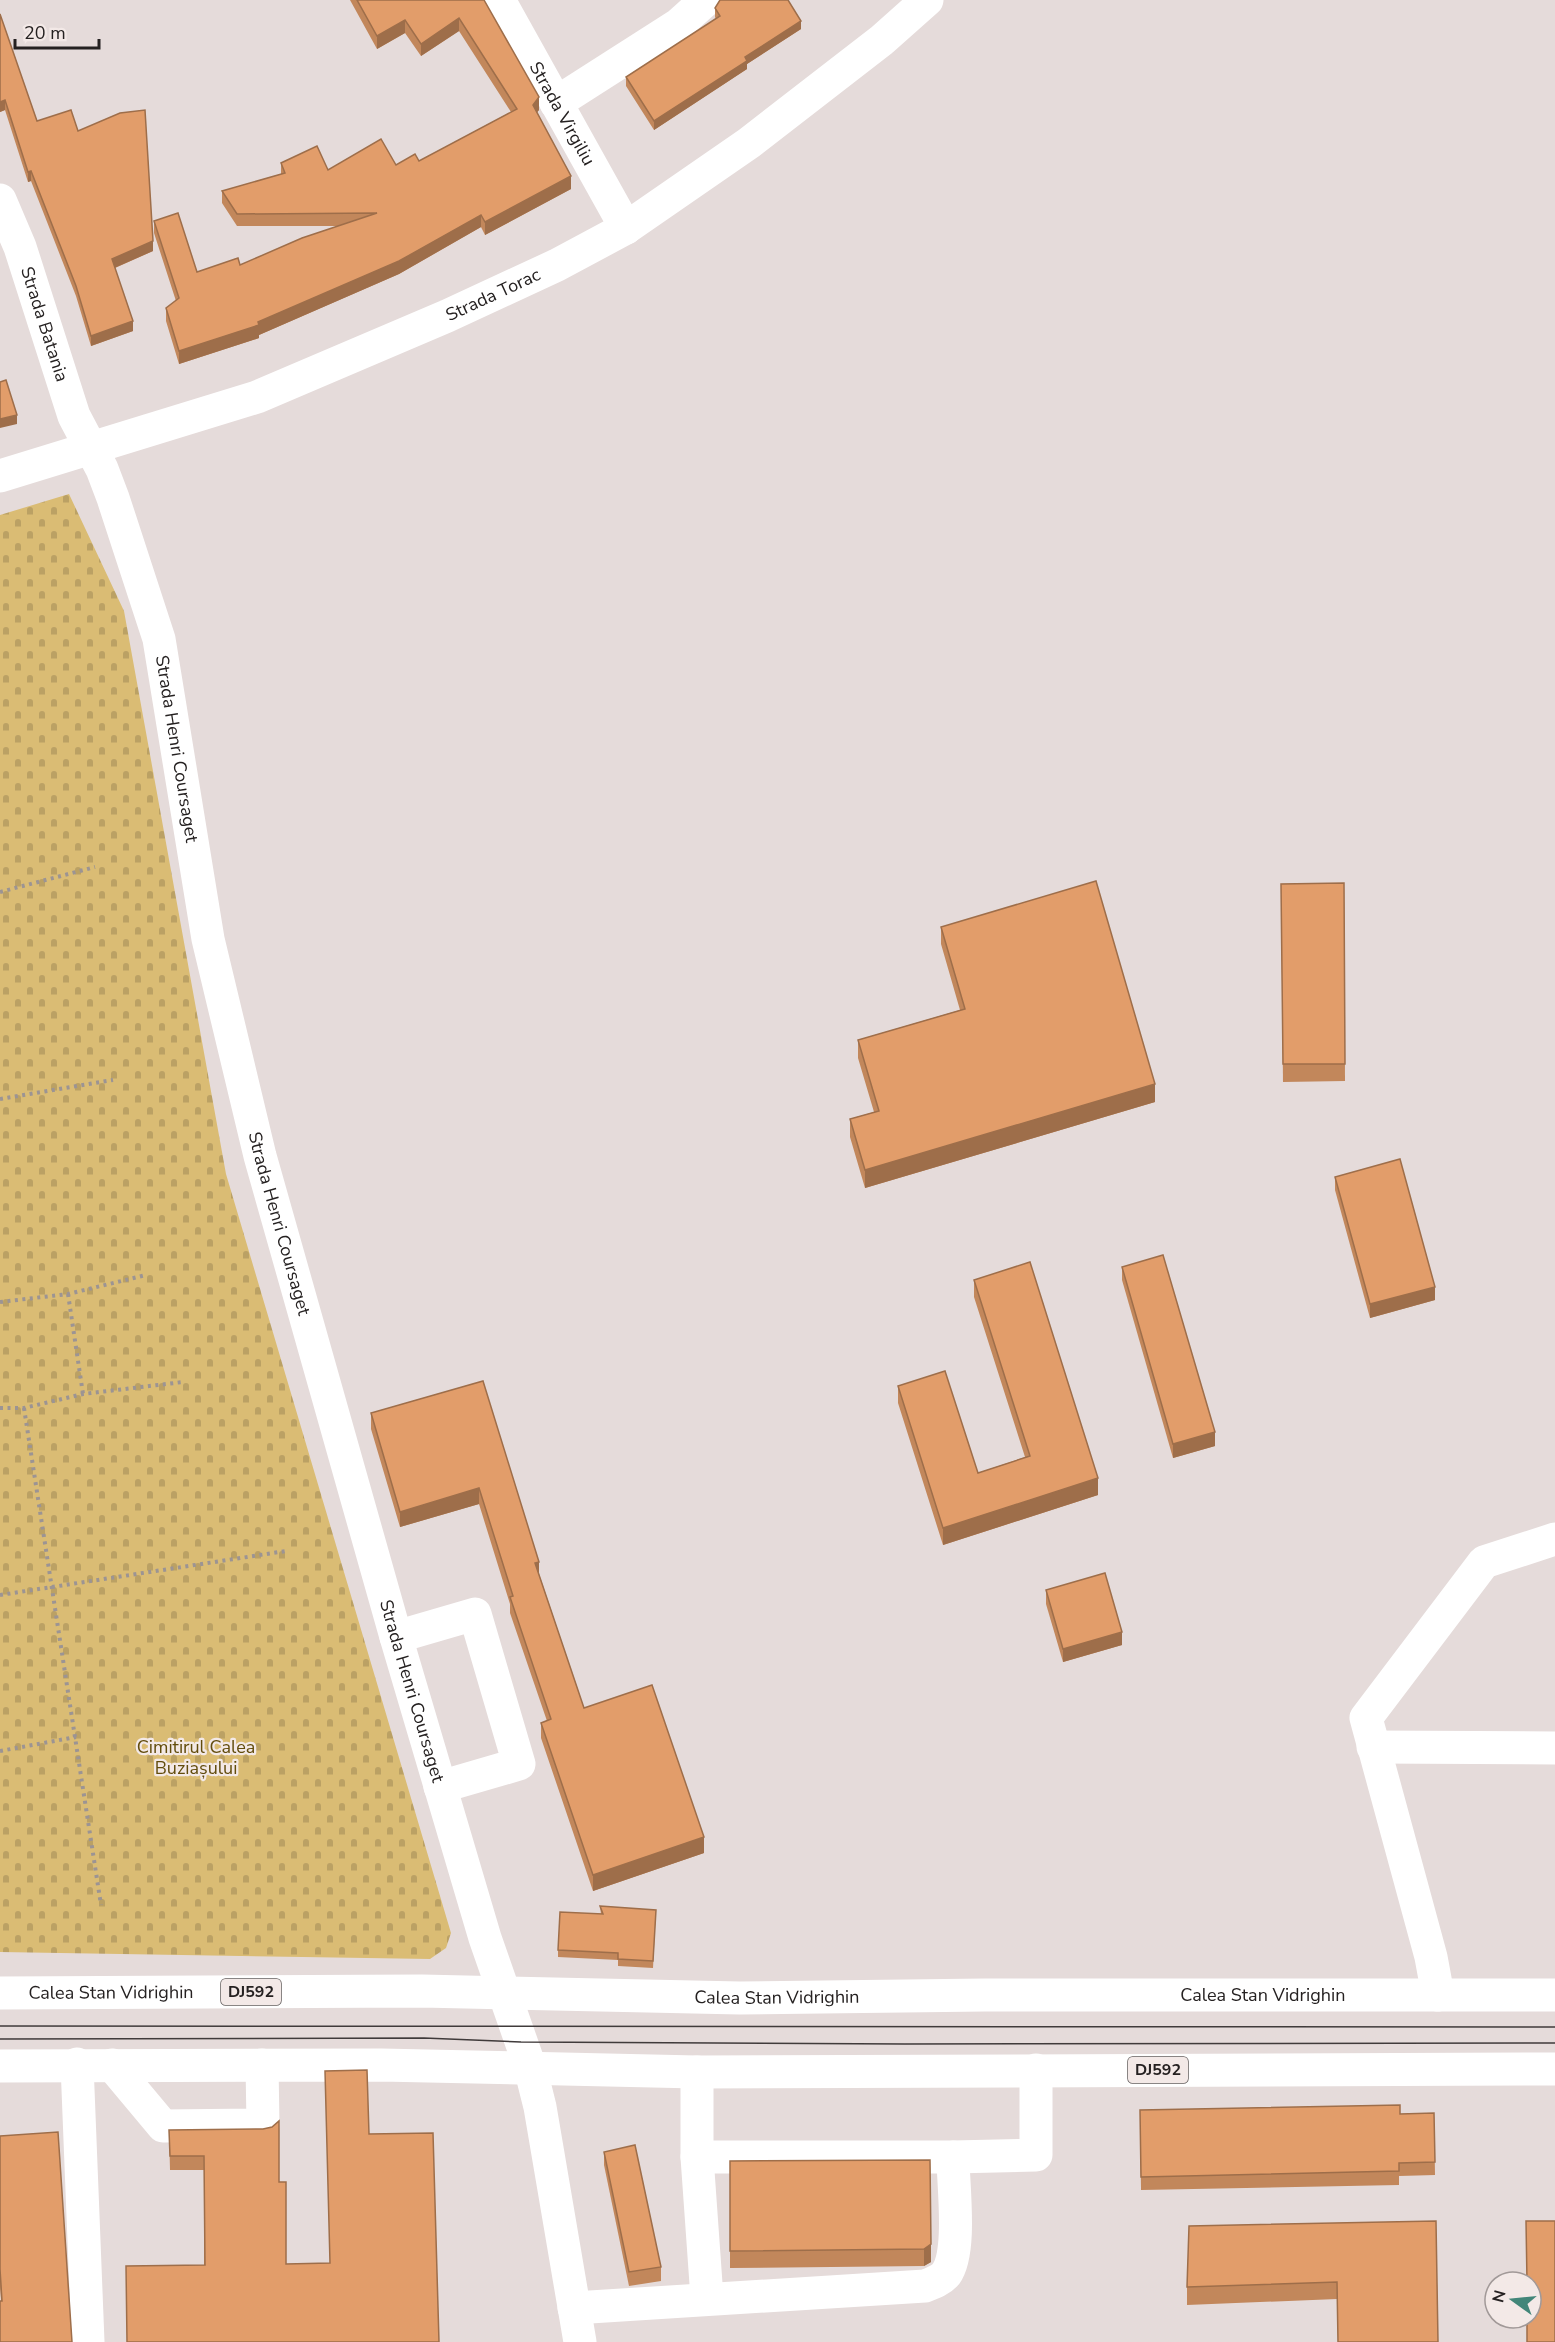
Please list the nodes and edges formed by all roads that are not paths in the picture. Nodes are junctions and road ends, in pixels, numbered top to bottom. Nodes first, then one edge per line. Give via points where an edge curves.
1 (499, 0) edge
2 (706, 0) edge
3 (927, 0) edge
4 (556, 103) junction
5 (0, 200) edge
6 (626, 228) junction
7 (90, 449) junction
8 (0, 476) edge
9 (1555, 1539) edge
10 (396, 1637) junction
11 (1373, 1747) junction
12 (1555, 1748) edge
13 (440, 1788) junction
14 (0, 1993) edge
15 (502, 1993) junction
16 (1438, 1995) junction
17 (1555, 1995) edge
18 (77, 2064) junction
19 (112, 2065) junction
20 (262, 2065) junction
21 (0, 2066) edge
22 (530, 2067) junction
23 (1555, 2069) edge
24 (1036, 2070) junction
25 (697, 2072) junction
26 (697, 2157) junction
27 (953, 2157) junction
28 (707, 2298) junction
29 (574, 2308) junction
30 (88, 2342) edge
31 (580, 2342) edge

1 - 4 street, Strada Virgiliu
2 - 4 street via 678,25
3 - 6 street, Strada Torac via 882,40 749,143
4 - 6 street, Strada Virgiliu
5 - 7 street, Strada Batania via 20,247 74,416
6 - 7 street, Strada Torac via 447,316 257,397
7 - 8 street, Strada Torac
7 - 10 street, Strada Henri Coursaget via 113,498 159,639 208,939 260,1156
9 - 11 street via 1484,1562 1366,1718
10 - 13 street, Strada Henri Coursaget
10 - 13 street via 475,1614 519,1764
11 - 12 street
11 - 16 street
13 - 15 street, Strada Henri Coursaget
14 - 15 street, Calea Stan Vidrighin / DJ592
15 - 16 street, Calea Stan Vidrighin / DJ592 via 740,1998
15 - 22 street, Strada Henri Coursaget
16 - 17 street, Calea Stan Vidrighin / DJ592
18 - 19 street, DJ592
18 - 21 street, DJ592
18 - 30 street
19 - 20 street, DJ592
19 - 20 street via 163,2126 262,2125
20 - 22 street, DJ592
22 - 25 street, DJ592
22 - 29 street, Strada Henri Coursaget
23 - 24 street, DJ592
24 - 25 street, DJ592
24 - 27 street via 1036,2155
25 - 26 street
26 - 27 street
26 - 28 street
27 - 28 street via 953,2256 946,2274 938,2281 926,2286
28 - 29 street
29 - 31 street, Strada Henri Coursaget

